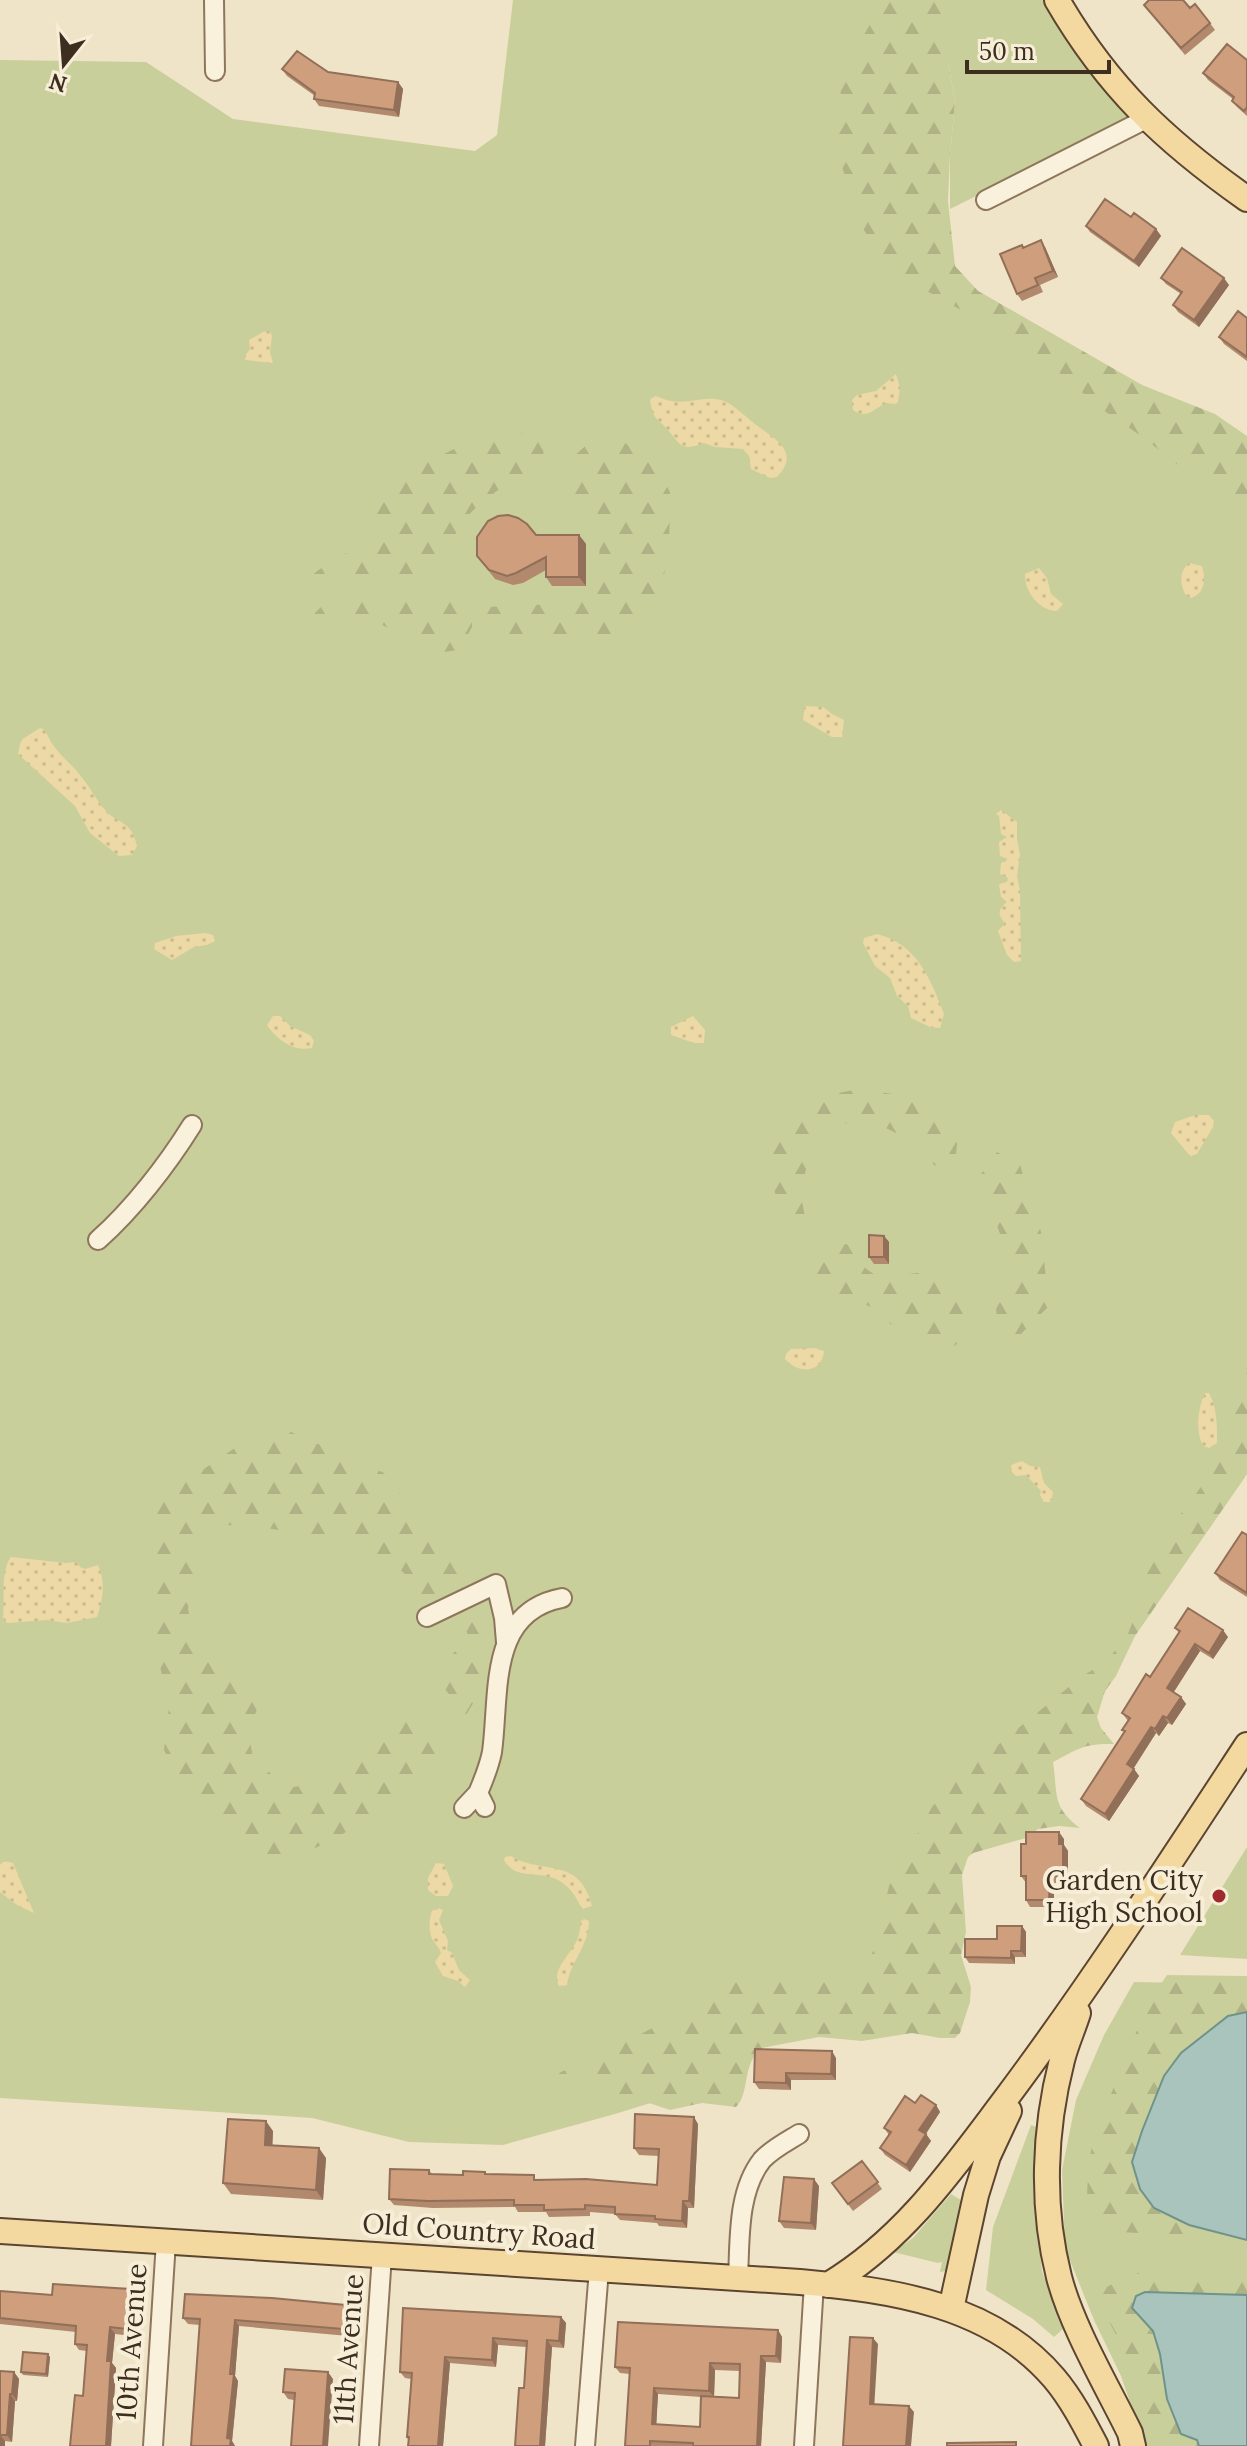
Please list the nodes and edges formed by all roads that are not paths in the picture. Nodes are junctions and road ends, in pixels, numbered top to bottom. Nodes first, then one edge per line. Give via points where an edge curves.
1 (214, 0) edge
2 (1057, 0) edge
3 (215, 71) dead end
4 (1146, 119) junction
5 (1247, 199) edge
6 (986, 200) dead end
7 (192, 1125) dead end
8 (98, 1240) dead end
9 (562, 1598) dead end
10 (427, 1617) dead end
11 (506, 1642) junction
12 (1247, 1745) edge
13 (464, 1808) dead end
14 (1088, 1986) junction
15 (1030, 2065) junction
16 (799, 2134) dead end
17 (0, 2231) edge
18 (166, 2241) junction
19 (382, 2255) junction
20 (599, 2269) junction
21 (738, 2278) junction
22 (821, 2284) junction
23 (951, 2309) junction
24 (153, 2446) edge
25 (369, 2446) edge
26 (585, 2446) edge
27 (804, 2446) edge
28 (1096, 2446) edge
29 (1133, 2446) edge

1 - 3 street
2 - 4 main road via 1097,62
4 - 5 main road
4 - 6 street
7 - 8 street via 138,1199
9 - 11 street via 534,1608
10 - 11 street via 496,1584
11 - 13 street via 482,1800
12 - 14 main road
14 - 15 main road
14 - 29 main road via 1062,2059 1049,2128 1046,2189 1059,2279
15 - 22 main road via 933,2194 880,2249
15 - 23 main road via 988,2156
16 - 21 street via 762,2160 753,2176 742,2220
17 - 18 main road, Old Country Road
18 - 19 main road, Old Country Road
18 - 24 street, 10th Avenue
19 - 20 main road, Old Country Road
19 - 25 street, 11th Avenue
20 - 21 main road, Old Country Road
20 - 26 street
21 - 22 main road, Old Country Road
22 - 23 main road, Old Country Road
22 - 27 street
23 - 28 main road, Old Country Road via 1026,2351 1054,2378

